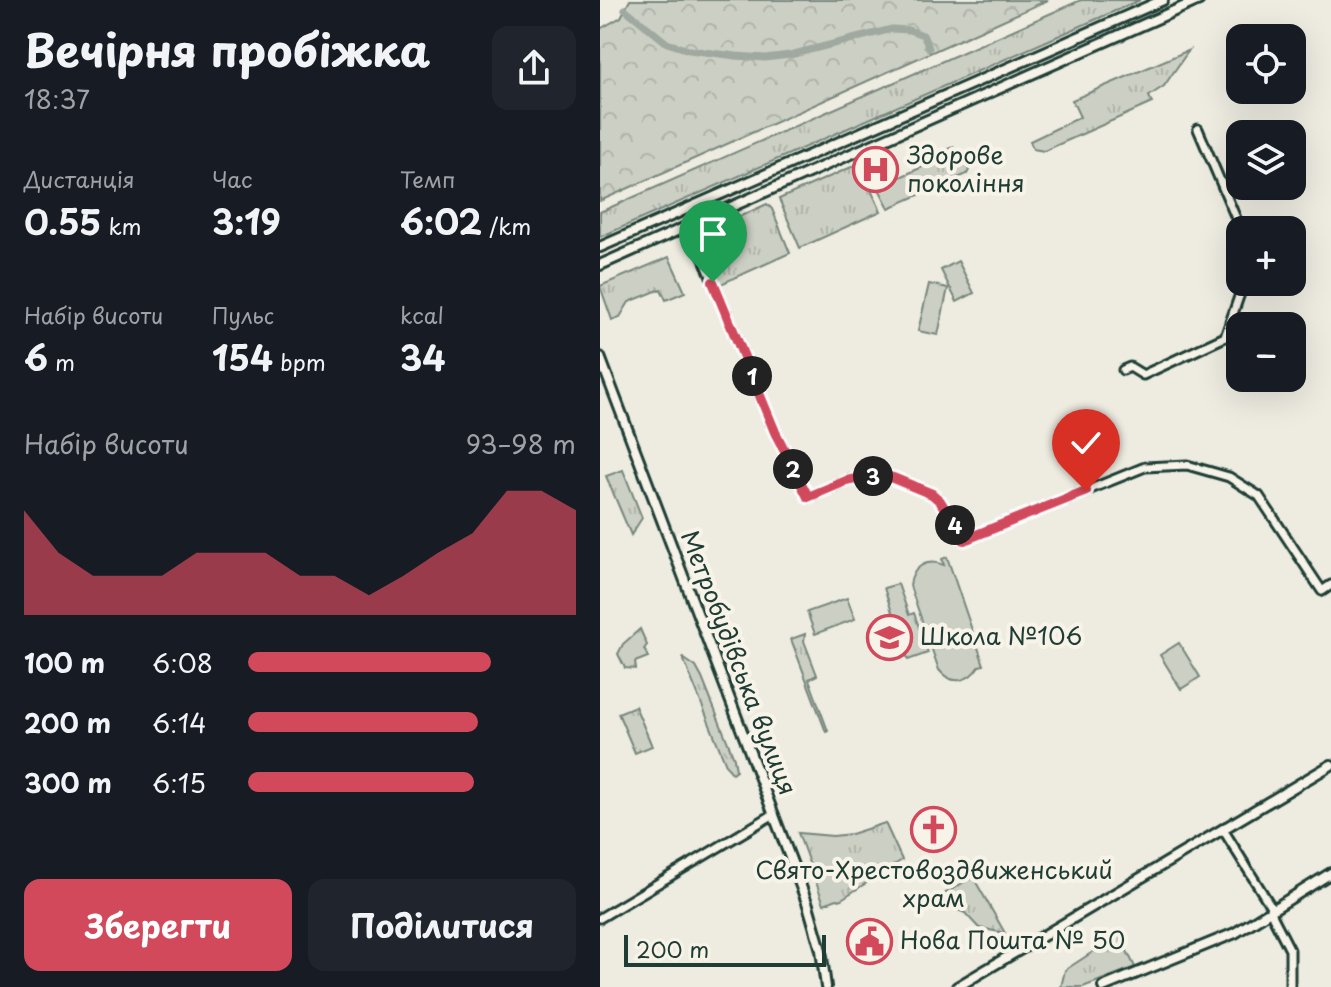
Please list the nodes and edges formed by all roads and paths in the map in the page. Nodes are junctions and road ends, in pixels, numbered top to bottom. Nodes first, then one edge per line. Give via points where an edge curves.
1 (1163, 0) edge
2 (1199, 0) edge
3 (1016, 65) junction
4 (1022, 79) junction
5 (1198, 129) dead end
6 (1235, 216) edge
7 (690, 225) junction
8 (600, 247) edge
9 (600, 265) edge
10 (1239, 296) edge
11 (600, 357) edge
12 (1123, 370) dead end
13 (1331, 585) edge
14 (1331, 765) edge
15 (774, 814) junction
16 (1225, 827) junction
17 (1331, 873) edge
18 (1273, 911) junction
19 (600, 918) edge
20 (826, 987) edge
21 (957, 987) edge
22 (1103, 987) edge
23 (1290, 987) edge

1 - 3 main road
2 - 4 main road
3 - 4 main road
3 - 8 main road
4 - 7 main road
5 - 6 street
7 - 9 main road
7 - 13 street via 775,432 808,497 846,481 877,475 893,478 932,494 964,540 1145,467 1187,465 1229,477 1259,496 1322,591
10 - 12 street via 1225,337 1143,375 1130,367
11 - 15 main road, Метробудівська вулиця
14 - 16 main road
15 - 19 street
15 - 20 main road, Метробудівська вулиця via 812,916
16 - 18 street
16 - 21 main road
17 - 18 main road
18 - 22 main road via 1235,933
18 - 23 street via 1290,950

